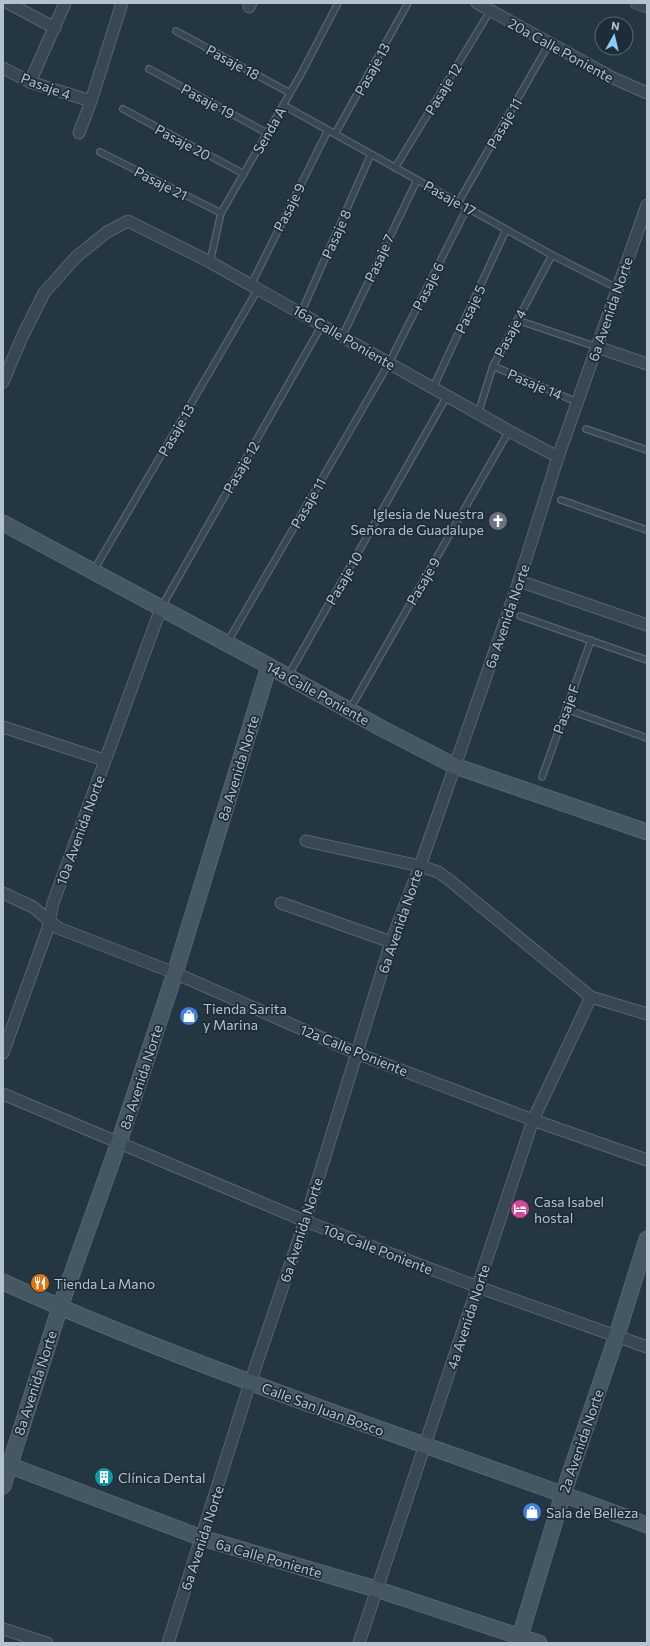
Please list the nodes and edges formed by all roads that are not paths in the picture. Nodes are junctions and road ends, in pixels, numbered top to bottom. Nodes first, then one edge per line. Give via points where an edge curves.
1 (8, 3) edge
2 (66, 3) edge
3 (122, 3) edge
4 (338, 3) edge
5 (408, 3) edge
6 (477, 3) edge
7 (636, 3) edge
8 (647, 7) edge
9 (490, 11) junction
10 (55, 28) junction
11 (176, 31) dead end
12 (549, 44) junction
13 (3, 68) edge
14 (149, 69) dead end
15 (30, 82) junction
16 (290, 93) junction
17 (647, 93) edge
18 (91, 101) junction
19 (283, 105) junction
20 (123, 109) dead end
21 (328, 130) junction
22 (79, 133) dead end
23 (267, 133) junction
24 (335, 134) junction
25 (100, 152) dead end
26 (371, 154) junction
27 (395, 168) junction
28 (244, 174) junction
29 (417, 180) junction
30 (458, 203) junction
31 (647, 205) edge
32 (467, 208) junction
33 (222, 213) junction
34 (506, 230) junction
35 (552, 255) junction
36 (210, 262) junction
37 (254, 287) junction
38 (618, 288) junction
39 (300, 313) junction
40 (517, 320) junction
41 (322, 325) junction
42 (342, 337) junction
43 (597, 347) junction
44 (389, 363) junction
45 (647, 364) edge
46 (493, 366) junction
47 (3, 382) edge
48 (433, 388) junction
49 (447, 396) junction
50 (577, 402) junction
51 (478, 414) junction
52 (586, 429) dead end
53 (509, 431) junction
54 (647, 450) edge
55 (558, 457) junction
56 (561, 500) dead end
57 (3, 523) edge
58 (647, 530) edge
59 (94, 572) junction
60 (519, 581) junction
61 (161, 608) junction
62 (520, 616) dead end
63 (647, 625) edge
64 (591, 640) junction
65 (227, 643) junction
66 (647, 660) edge
67 (269, 666) junction
68 (288, 676) junction
69 (566, 709) junction
70 (350, 710) junction
71 (3, 727) edge
72 (647, 738) edge
73 (104, 760) junction
74 (455, 766) junction
75 (542, 777) dead end
76 (647, 832) edge
77 (306, 841) dead end
78 (420, 866) junction
79 (3, 893) edge
80 (281, 903) dead end
81 (50, 921) junction
82 (391, 942) junction
83 (175, 972) junction
84 (591, 997) junction
85 (647, 1014) edge
86 (3, 1053) edge
87 (356, 1053) junction
88 (3, 1094) edge
89 (533, 1120) junction
90 (119, 1142) junction
91 (647, 1160) edge
92 (305, 1221) junction
93 (647, 1239) edge
94 (3, 1282) edge
95 (478, 1287) junction
96 (60, 1308) junction
97 (616, 1335) junction
98 (647, 1347) edge
99 (250, 1383) junction
100 (425, 1446) junction
101 (6, 1464) edge
102 (3, 1486) edge
103 (563, 1494) junction
104 (647, 1525) edge
105 (202, 1538) junction
106 (376, 1589) junction
107 (3, 1629) edge
108 (519, 1640) edge
109 (47, 1643) edge
110 (168, 1643) edge
111 (359, 1643) edge
112 (539, 1643) edge

1 - 10 street
2 - 10 street
3 - 18 street
4 - 16 lane, Senda A
5 - 24 lane, Pasaje 13
6 - 9 street, 20a Calle Poniente
7 - 8 street
9 - 12 street, 20a Calle Poniente
9 - 27 lane, Pasaje 12
10 - 15 street
11 - 16 lane, Pasaje 18
12 - 17 street, 20a Calle Poniente
12 - 30 lane, Pasaje 11
13 - 15 street, Pasaje 4
14 - 23 lane, Pasaje 19
15 - 18 street, Pasaje 4
16 - 19 lane, Senda A
18 - 22 street
19 - 21 lane, Pasaje 17
19 - 23 lane, Senda A
20 - 28 lane, Pasaje 20
21 - 24 lane, Pasaje 17
21 - 37 lane, Pasaje 9
23 - 28 lane, Senda A
24 - 26 lane, Pasaje 17
25 - 33 lane, Pasaje 21
26 - 27 lane, Pasaje 17
26 - 39 lane, Pasaje 8
27 - 29 lane, Pasaje 17
28 - 33 lane, Senda A
29 - 30 lane, Pasaje 17
29 - 42 lane, Pasaje 7
30 - 32 lane, Pasaje 17
31 - 38 street, 6a Avenida Norte
32 - 34 lane, Pasaje 17
32 - 44 lane, Pasaje 6
33 - 36 lane, Senda A
34 - 35 lane, Pasaje 17
34 - 48 lane, Pasaje 5
35 - 38 lane, Pasaje 17
35 - 40 lane, Pasaje 4
36 - 37 street, 16a Calle Poniente
36 - 47 street, 16a Calle Poniente via 128,221 107,232 76,257 44,293
37 - 39 street, 16a Calle Poniente
37 - 59 lane, Pasaje 13
38 - 43 street, 6a Avenida Norte
39 - 41 street, 16a Calle Poniente
40 - 43 lane
40 - 46 lane, Pasaje 4
41 - 42 street, 16a Calle Poniente
41 - 61 lane, Pasaje 12
42 - 44 street, 16a Calle Poniente
43 - 45 street
43 - 50 street, 6a Avenida Norte
44 - 48 street, 16a Calle Poniente
44 - 65 lane, Pasaje 11
46 - 50 lane, Pasaje 14
46 - 51 lane, Pasaje 4
48 - 49 street, 16a Calle Poniente
49 - 51 street, 16a Calle Poniente
49 - 68 lane, Pasaje 10
50 - 55 street, 6a Avenida Norte
51 - 53 street, 16a Calle Poniente
52 - 54 lane
53 - 55 street, 16a Calle Poniente
53 - 70 lane, Pasaje 9
55 - 60 street, 6a Avenida Norte
56 - 58 lane
57 - 59 street, 14a Calle Poniente
59 - 61 street, 14a Calle Poniente
60 - 63 street
60 - 74 street, 6a Avenida Norte
61 - 65 street, 14a Calle Poniente
61 - 73 street, 10a Avenida Norte
62 - 64 lane
64 - 66 lane
64 - 69 lane, Pasaje F
65 - 67 street, 14a Calle Poniente
67 - 68 street, 14a Calle Poniente
67 - 83 street, 8a Avenida Norte
68 - 70 street, 14a Calle Poniente
69 - 72 lane
69 - 75 lane, Pasaje F
70 - 74 street, 14a Calle Poniente
71 - 73 street
73 - 81 street, 10a Avenida Norte via 53,903
74 - 76 street, 14a Calle Poniente
74 - 78 street, 6a Avenida Norte
77 - 78 street
78 - 82 street, 6a Avenida Norte
78 - 84 street via 438,872 448,879
79 - 81 street, 12a Calle Poniente via 33,907
80 - 82 street
81 - 83 street, 12a Calle Poniente via 58,928
81 - 86 street, 10a Avenida Norte
82 - 87 street, 6a Avenida Norte
83 - 87 street, 12a Calle Poniente
83 - 90 street, 8a Avenida Norte
84 - 85 street
84 - 89 street, 4a Avenida Norte
87 - 89 street, 12a Calle Poniente
87 - 92 street, 6a Avenida Norte
88 - 90 street, 10a Calle Poniente
89 - 91 street, 12a Calle Poniente
89 - 95 street, 4a Avenida Norte
90 - 92 street, 10a Calle Poniente
90 - 96 street, 8a Avenida Norte
92 - 95 street, 10a Calle Poniente
92 - 99 street, 6a Avenida Norte
93 - 97 street, 2a Avenida Norte
94 - 96 street, Calle San Juan Bosco
95 - 97 street, 10a Calle Poniente
95 - 100 street, 4a Avenida Norte
96 - 99 street, Calle San Juan Bosco
96 - 101 street, 8a Avenida Norte
97 - 98 street, 10a Calle Poniente
97 - 103 street, 2a Avenida Norte
99 - 100 street, Calle San Juan Bosco
99 - 105 street, 6a Avenida Norte
100 - 103 street, Calle San Juan Bosco
100 - 106 street, 4a Avenida Norte
101 - 102 street, 8a Avenida Norte
101 - 105 street, 6a Calle Poniente
103 - 104 street, Calle San Juan Bosco
103 - 108 street, 2a Avenida Norte
105 - 106 street, 6a Calle Poniente
105 - 110 street, 6a Avenida Norte
106 - 108 street, 6a Calle Poniente
106 - 111 street, 4a Avenida Norte
107 - 109 street
108 - 112 street, 6a Calle Poniente

